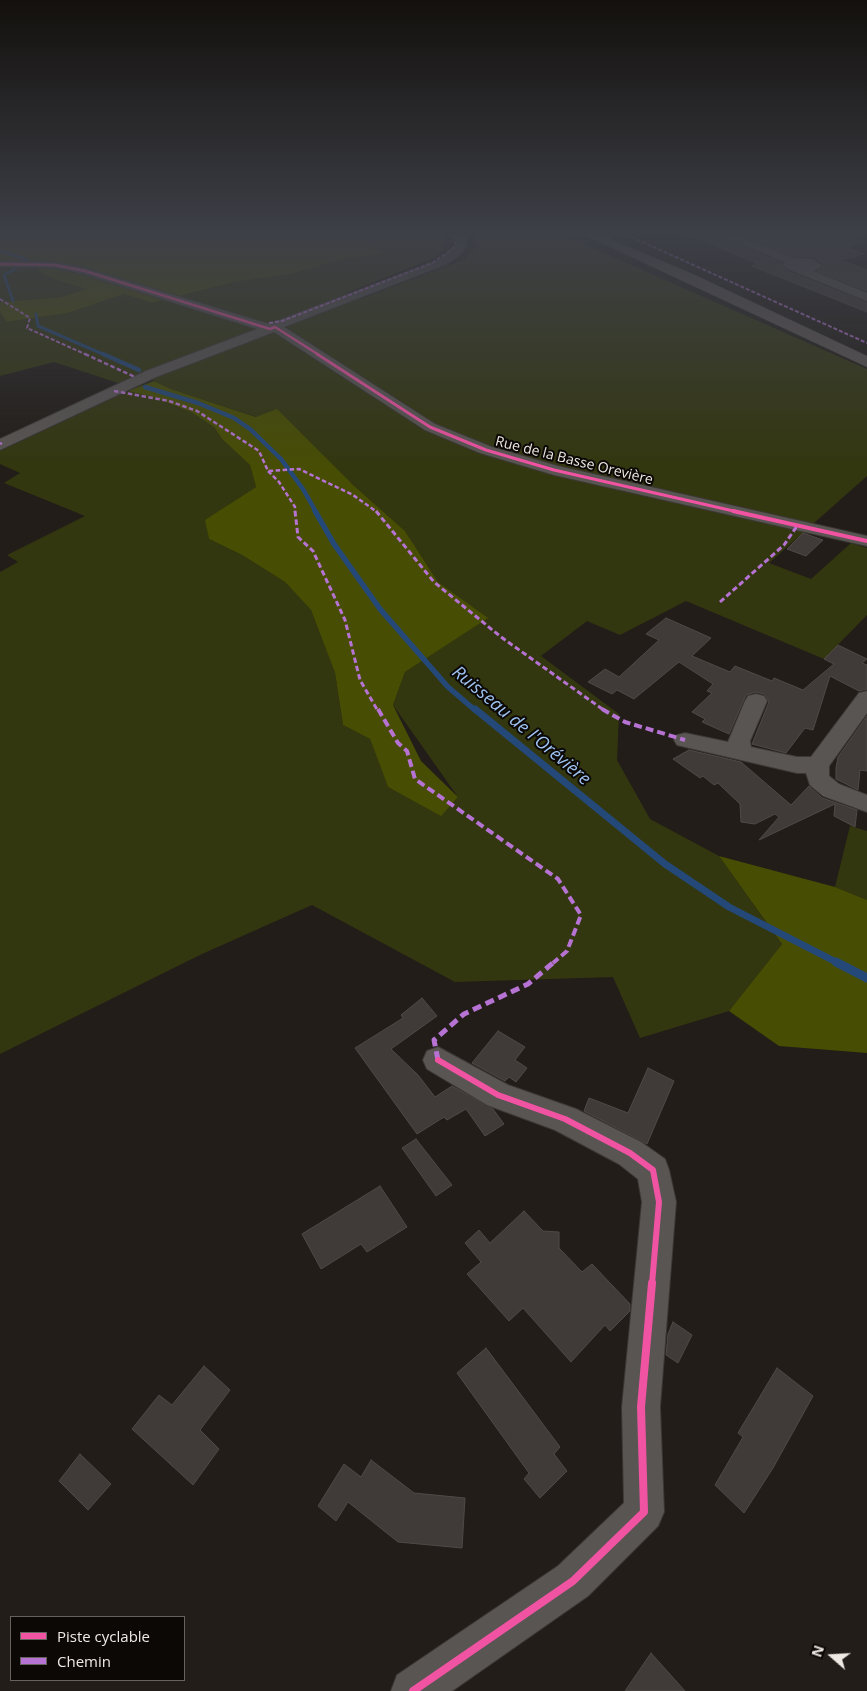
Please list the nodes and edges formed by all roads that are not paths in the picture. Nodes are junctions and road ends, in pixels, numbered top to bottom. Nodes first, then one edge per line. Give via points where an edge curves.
1 (217, 311) edge
2 (317, 311) edge
3 (755, 311) edge
4 (273, 328) junction
5 (867, 362) edge
6 (0, 445) edge
7 (867, 541) edge
8 (867, 698) edge
9 (756, 701) dead end
10 (685, 740) dead end
11 (740, 751) junction
12 (818, 765) junction
13 (867, 804) edge
14 (438, 1060) dead end
15 (413, 1691) edge

1 - 4 street, Rue de la Basse Orevière
2 - 4 street
3 - 5 main road
4 - 6 street via 152,374
4 - 7 street, Rue de la Basse Orevière via 430,427 486,450 554,470
8 - 12 street
9 - 11 street via 739,741
10 - 11 street
11 - 12 street via 797,765
12 - 13 street via 818,779 831,790
14 - 15 street via 498,1095 565,1119 630,1153 652,1170 659,1202 641,1408 644,1512 573,1581

